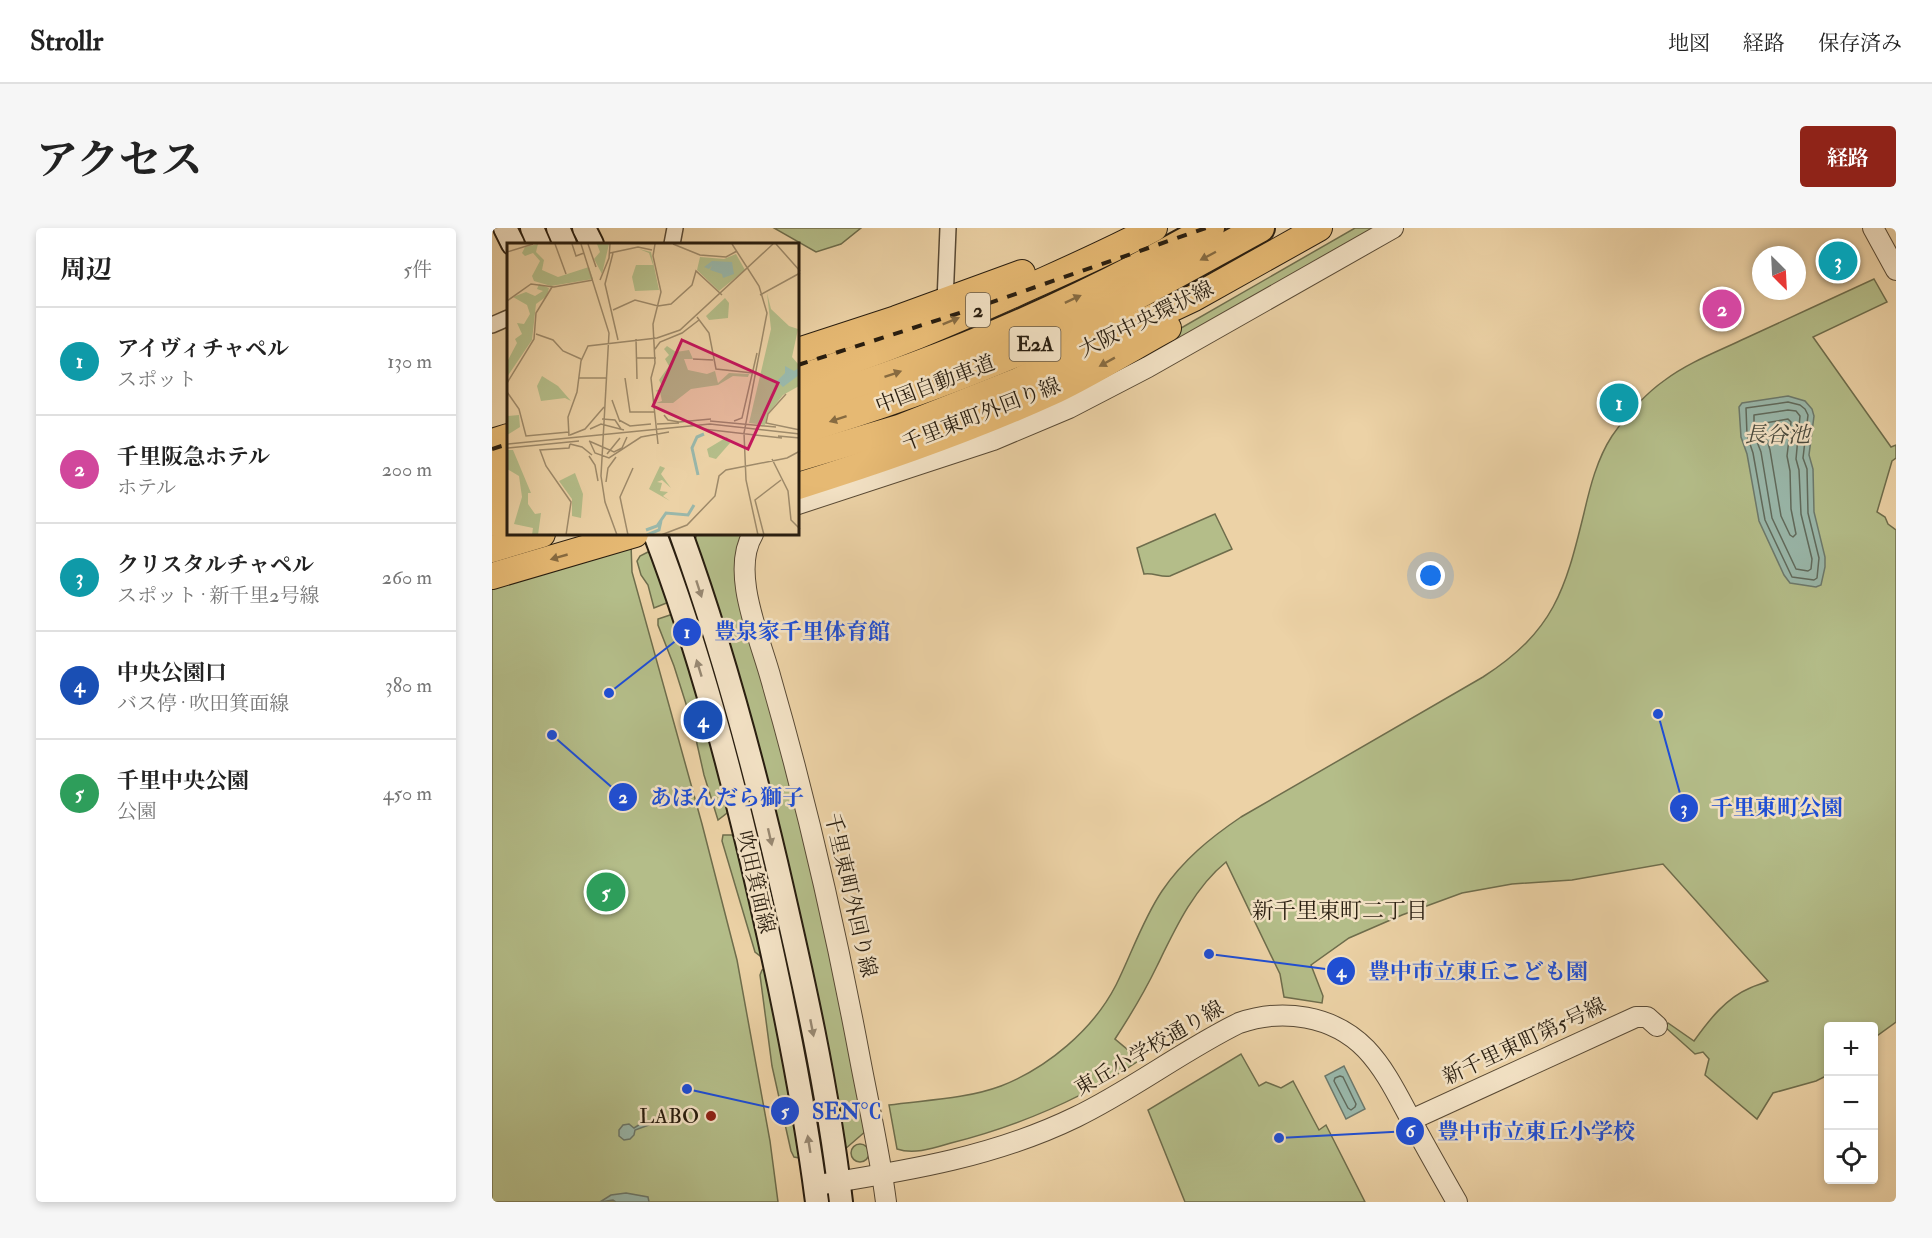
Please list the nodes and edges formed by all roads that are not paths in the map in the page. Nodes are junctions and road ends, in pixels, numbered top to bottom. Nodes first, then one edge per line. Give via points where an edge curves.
1 (505, 228) edge
2 (532, 228) edge
3 (558, 228) edge
4 (584, 228) edge
5 (675, 228) edge
6 (948, 228) edge
7 (1153, 228) edge
8 (1210, 228) edge
9 (1260, 228) edge
10 (1319, 228) edge
11 (1393, 228) edge
12 (1873, 228) edge
13 (512, 243) edge
14 (539, 243) edge
15 (565, 243) edge
16 (592, 243) edge
17 (672, 243) edge
18 (1896, 270) edge
19 (1242, 271) junction
20 (945, 302) junction
21 (507, 318) edge
22 (492, 325) edge
23 (800, 350) edge
24 (800, 377) edge
25 (800, 404) edge
26 (800, 430) edge
27 (507, 437) edge
28 (492, 442) edge
29 (800, 457) edge
30 (507, 463) edge
31 (492, 468) edge
32 (800, 485) edge
33 (507, 490) edge
34 (492, 495) edge
35 (800, 503) edge
36 (507, 518) edge
37 (492, 522) edge
38 (535, 536) edge
39 (628, 536) edge
40 (656, 536) edge
41 (682, 536) edge
42 (752, 536) edge
43 (492, 549) edge
44 (492, 576) edge
45 (1657, 1026) dead end
46 (1411, 1120) junction
47 (883, 1174) junction
48 (840, 1192) edge
49 (816, 1194) edge
50 (886, 1202) edge
51 (1457, 1202) edge

1 - 13 main road
2 - 14 main road
3 - 15 main road
4 - 16 main road
5 - 17 street
6 - 20 street
7 - 20 main road via 1096,244
24 -> 7 main road, 2 via 980,310
25 -> 8 highway, 中国自動車道 / E2A via 974,343 1083,294
9 -> 26 highway, 中国自動車道 / E2A via 1037,344 905,397
10 - 19 main road, 大阪中央環状線
11 - 35 street, 千里東町外回り線 via 1069,408 993,440
12 - 18 street
19 - 29 main road, 大阪中央環状線 via 1194,298 1018,381 899,428
19 -> 32 main road via 1183,320 1058,389 971,426
20 - 23 main road
21 - 22 street
27 - 28 main road
30 - 31 main road
33 - 34 highway
36 - 37 highway
38 - 43 main road
39 -> 44 main road
49 -> 40 main road, 吹田箕面線 via 777,974 742,820
41 -> 48 main road, 吹田箕面線 via 724,666 765,813 800,968
42 - 47 street, 千里東町外回り線 via 743,566 747,594 827,892
45 - 46 street, 新千里東町第5号線 via 1647,1017 1636,1017
46 - 47 street, 東丘小学校通り線 via 1377,1062 1344,1032 1307,1018 1265,1016 1226,1029 1086,1112 1028,1138 951,1162
46 - 51 street, 東丘小学校通り線
47 - 48 street, 東丘小学校通り線
47 - 50 street, 千里東町外回り線
48 - 49 street, 東丘小学校通り線

